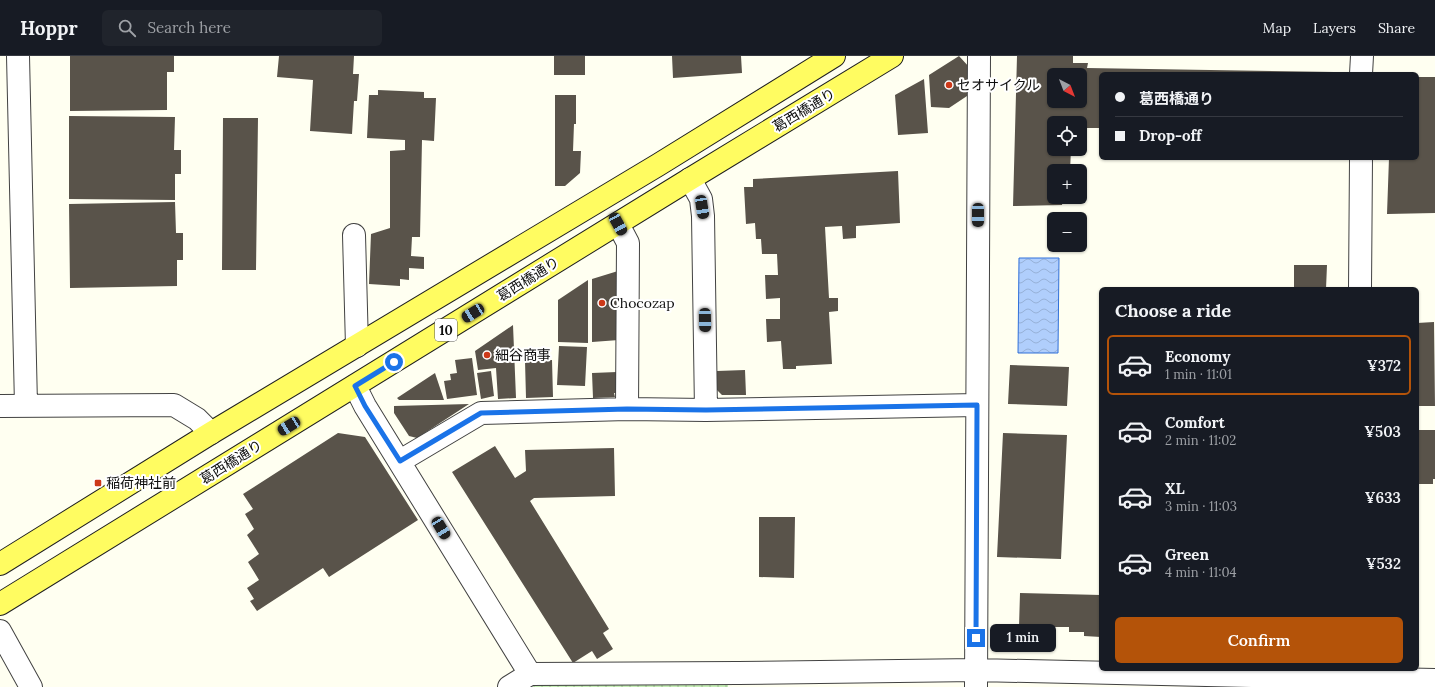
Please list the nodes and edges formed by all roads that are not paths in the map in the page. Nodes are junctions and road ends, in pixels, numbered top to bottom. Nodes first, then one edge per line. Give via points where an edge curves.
1 (18, 56) edge
2 (834, 56) edge
3 (892, 56) edge
4 (979, 56) edge
5 (1362, 56) edge
6 (1361, 72) edge
7 (1361, 160) edge
8 (690, 179) junction
9 (618, 224) junction
10 (354, 235) dead end
11 (1360, 287) edge
12 (357, 346) junction
13 (355, 386) junction
14 (977, 405) junction
15 (0, 406) edge
16 (26, 406) junction
17 (627, 409) junction
18 (706, 410) junction
19 (211, 433) junction
20 (400, 461) junction
21 (0, 564) edge
22 (0, 604) edge
23 (0, 631) edge
24 (1357, 673) edge
25 (530, 674) junction
26 (976, 678) edge
27 (738, 680) edge
28 (1435, 680) edge
29 (31, 687) edge
30 (508, 687) edge

1 - 16 street
2 - 12 main road, 10
3 - 8 main road, 葛西橋通り / 10
4 - 14 street
5 - 6 street
7 - 11 street
8 - 9 main road, 葛西橋通り / 10
8 - 18 street via 701,199 703,216
9 - 13 main road, 葛西橋通り / 10
9 - 17 street via 628,242
10 - 12 street
12 - 19 main road, 10
13 - 20 street
13 - 22 main road, 葛西橋通り / 10
14 - 18 street
14 - 26 street
15 - 16 street
16 - 19 street via 174,405 197,419
17 - 18 street
17 - 20 street via 481,413
19 - 21 main road, 10
20 - 25 street
23 - 29 street
24 - 26 street
24 - 28 street
25 - 27 street
25 - 30 street
26 - 27 street

